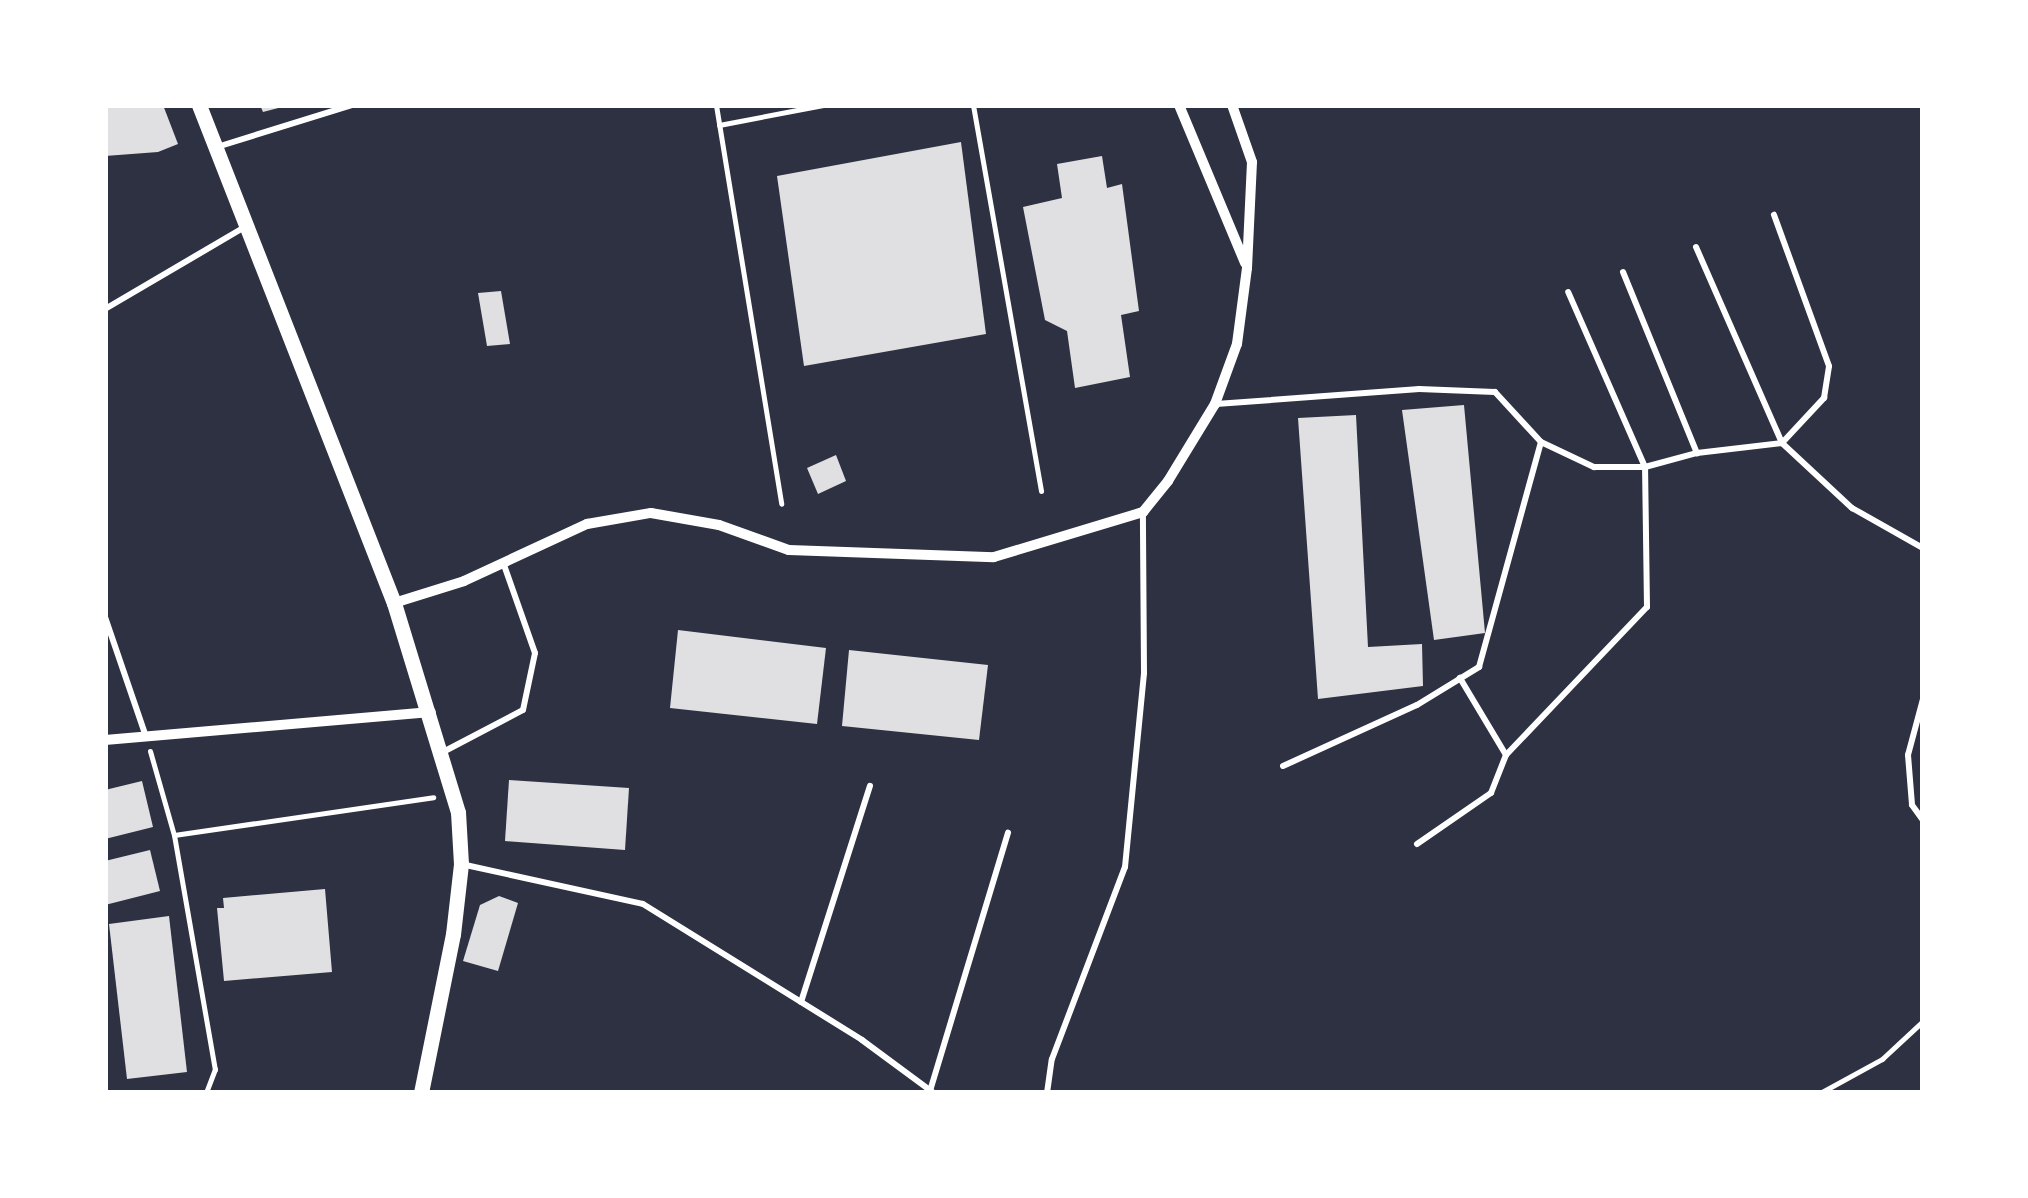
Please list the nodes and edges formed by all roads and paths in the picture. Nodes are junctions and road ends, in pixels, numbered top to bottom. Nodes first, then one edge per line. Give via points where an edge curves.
1 (200, 105) edge
2 (352, 105) edge
3 (716, 105) edge
4 (824, 105) edge
5 (973, 105) edge
6 (1179, 105) edge
7 (1232, 105) edge
8 (719, 124) junction
9 (216, 148) junction
10 (1774, 215) dead end
11 (246, 226) junction
12 (1696, 247) dead end
13 (1247, 268) junction
14 (1623, 272) dead end
15 (1568, 292) dead end
16 (105, 308) edge
17 (1214, 404) junction
18 (1541, 442) junction
19 (1782, 443) junction
20 (1697, 453) junction
21 (1646, 467) junction
22 (1041, 491) dead end
23 (781, 504) dead end
24 (1144, 512) junction
25 (1923, 548) edge
26 (503, 562) junction
27 (394, 603) junction
28 (105, 618) edge
29 (1460, 678) junction
30 (1923, 699) edge
31 (431, 712) junction
32 (145, 734) junction
33 (105, 740) edge
34 (442, 753) junction
35 (1506, 755) junction
36 (1283, 766) dead end
37 (870, 786) dead end
38 (453, 798) junction
39 (1923, 820) edge
40 (1008, 833) dead end
41 (174, 835) junction
42 (1417, 844) dead end
43 (461, 864) junction
44 (801, 1002) junction
45 (1923, 1021) edge
46 (932, 1092) edge
47 (206, 1093) edge
48 (421, 1093) edge
49 (1047, 1093) edge
50 (1820, 1093) edge

1 - 9 main road
2 - 9 lane
3 - 8 path
4 - 8 path
5 - 22 path
6 - 13 street
7 - 13 street via 1252,162
8 - 23 path
9 - 11 main road
10 - 19 lane via 1829,366 1824,398
11 - 16 lane
11 - 27 main road
12 - 19 lane
13 - 17 street via 1237,344
14 - 20 lane
15 - 21 lane
17 - 18 lane via 1419,389 1495,392
17 - 24 street
18 - 21 lane via 1594,468
18 - 29 lane via 1479,667
19 - 20 lane
19 - 25 lane via 1852,508
20 - 21 lane
21 - 35 lane via 1648,606
24 - 26 street via 994,557 789,550 719,525 652,513 587,524
24 - 49 lane via 1144,673 1124,867 1052,1059
26 - 27 street
26 - 34 lane via 536,654 523,710
27 - 31 main road
28 - 32 lane
29 - 35 lane
29 - 36 lane
30 - 39 lane via 1908,755 1912,805
31 - 32 street
31 - 34 main road
32 - 33 street
32 - 41 path
34 - 38 main road
35 - 42 lane via 1491,793
37 - 44 lane
38 - 41 path via 415,796
38 - 43 main road
40 - 46 lane
41 - 47 path via 215,1070
43 - 44 lane via 643,904
43 - 48 main road
44 - 46 lane
45 - 50 path via 1882,1059

